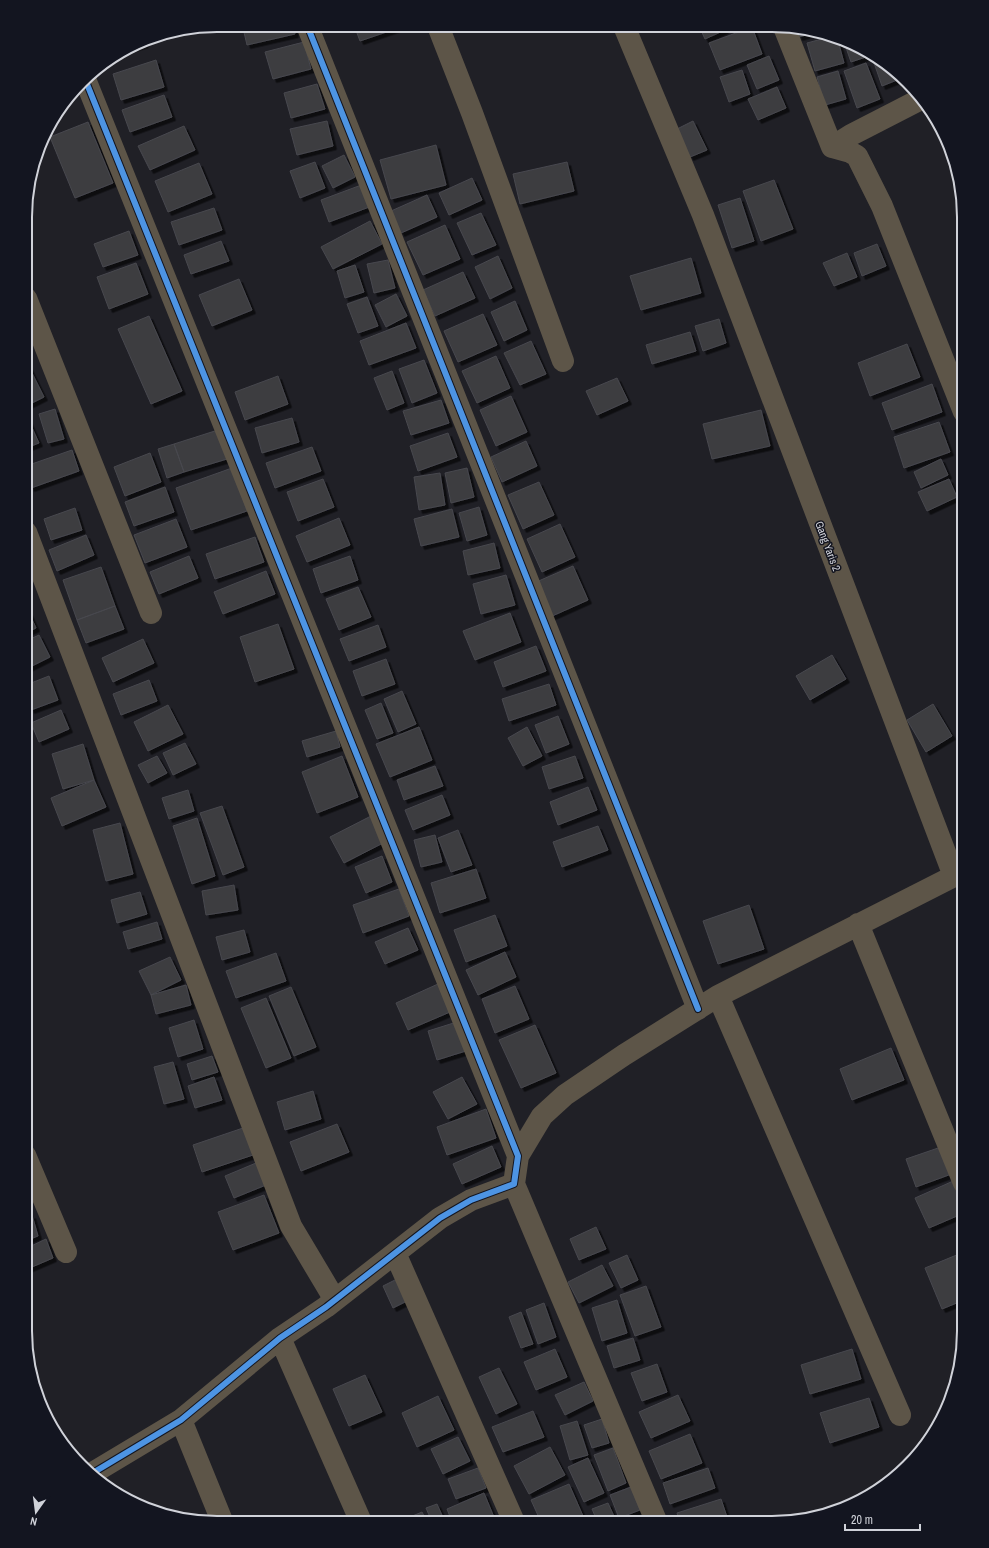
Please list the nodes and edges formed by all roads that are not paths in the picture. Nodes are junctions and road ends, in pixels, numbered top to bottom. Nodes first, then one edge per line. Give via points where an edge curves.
1 (310, 32) edge
2 (440, 32) edge
3 (627, 32) edge
4 (786, 32) edge
5 (87, 85) edge
6 (917, 101) edge
7 (832, 147) junction
8 (32, 313) edge
9 (563, 362) dead end
10 (957, 394) edge
11 (32, 548) edge
12 (151, 613) dead end
13 (957, 869) edge
14 (957, 875) edge
15 (858, 924) junction
16 (718, 996) junction
17 (698, 1009) junction
18 (518, 1156) junction
19 (957, 1166) edge
20 (32, 1172) edge
21 (514, 1184) junction
22 (66, 1252) dead end
23 (396, 1253) junction
24 (335, 1300) junction
25 (280, 1338) junction
26 (900, 1415) dead end
27 (181, 1420) junction
28 (96, 1471) edge
29 (220, 1516) edge
30 (358, 1516) edge
31 (511, 1516) edge
32 (654, 1516) edge

1 - 17 street
2 - 9 street
3 - 13 street, Gang Yaris 2 via 703,215
4 - 7 street
5 - 18 street
6 - 7 street
7 - 10 street via 857,156 882,206
8 - 12 street
11 - 24 street via 291,1226
14 - 15 street
15 - 16 street
15 - 19 street
16 - 17 street
16 - 26 street
17 - 18 street via 565,1095 542,1116
18 - 21 street
20 - 22 street
21 - 23 street via 464,1204 440,1218
21 - 32 street
23 - 24 street
23 - 31 street
24 - 25 street
25 - 27 street
25 - 30 street
27 - 28 street
27 - 29 street

